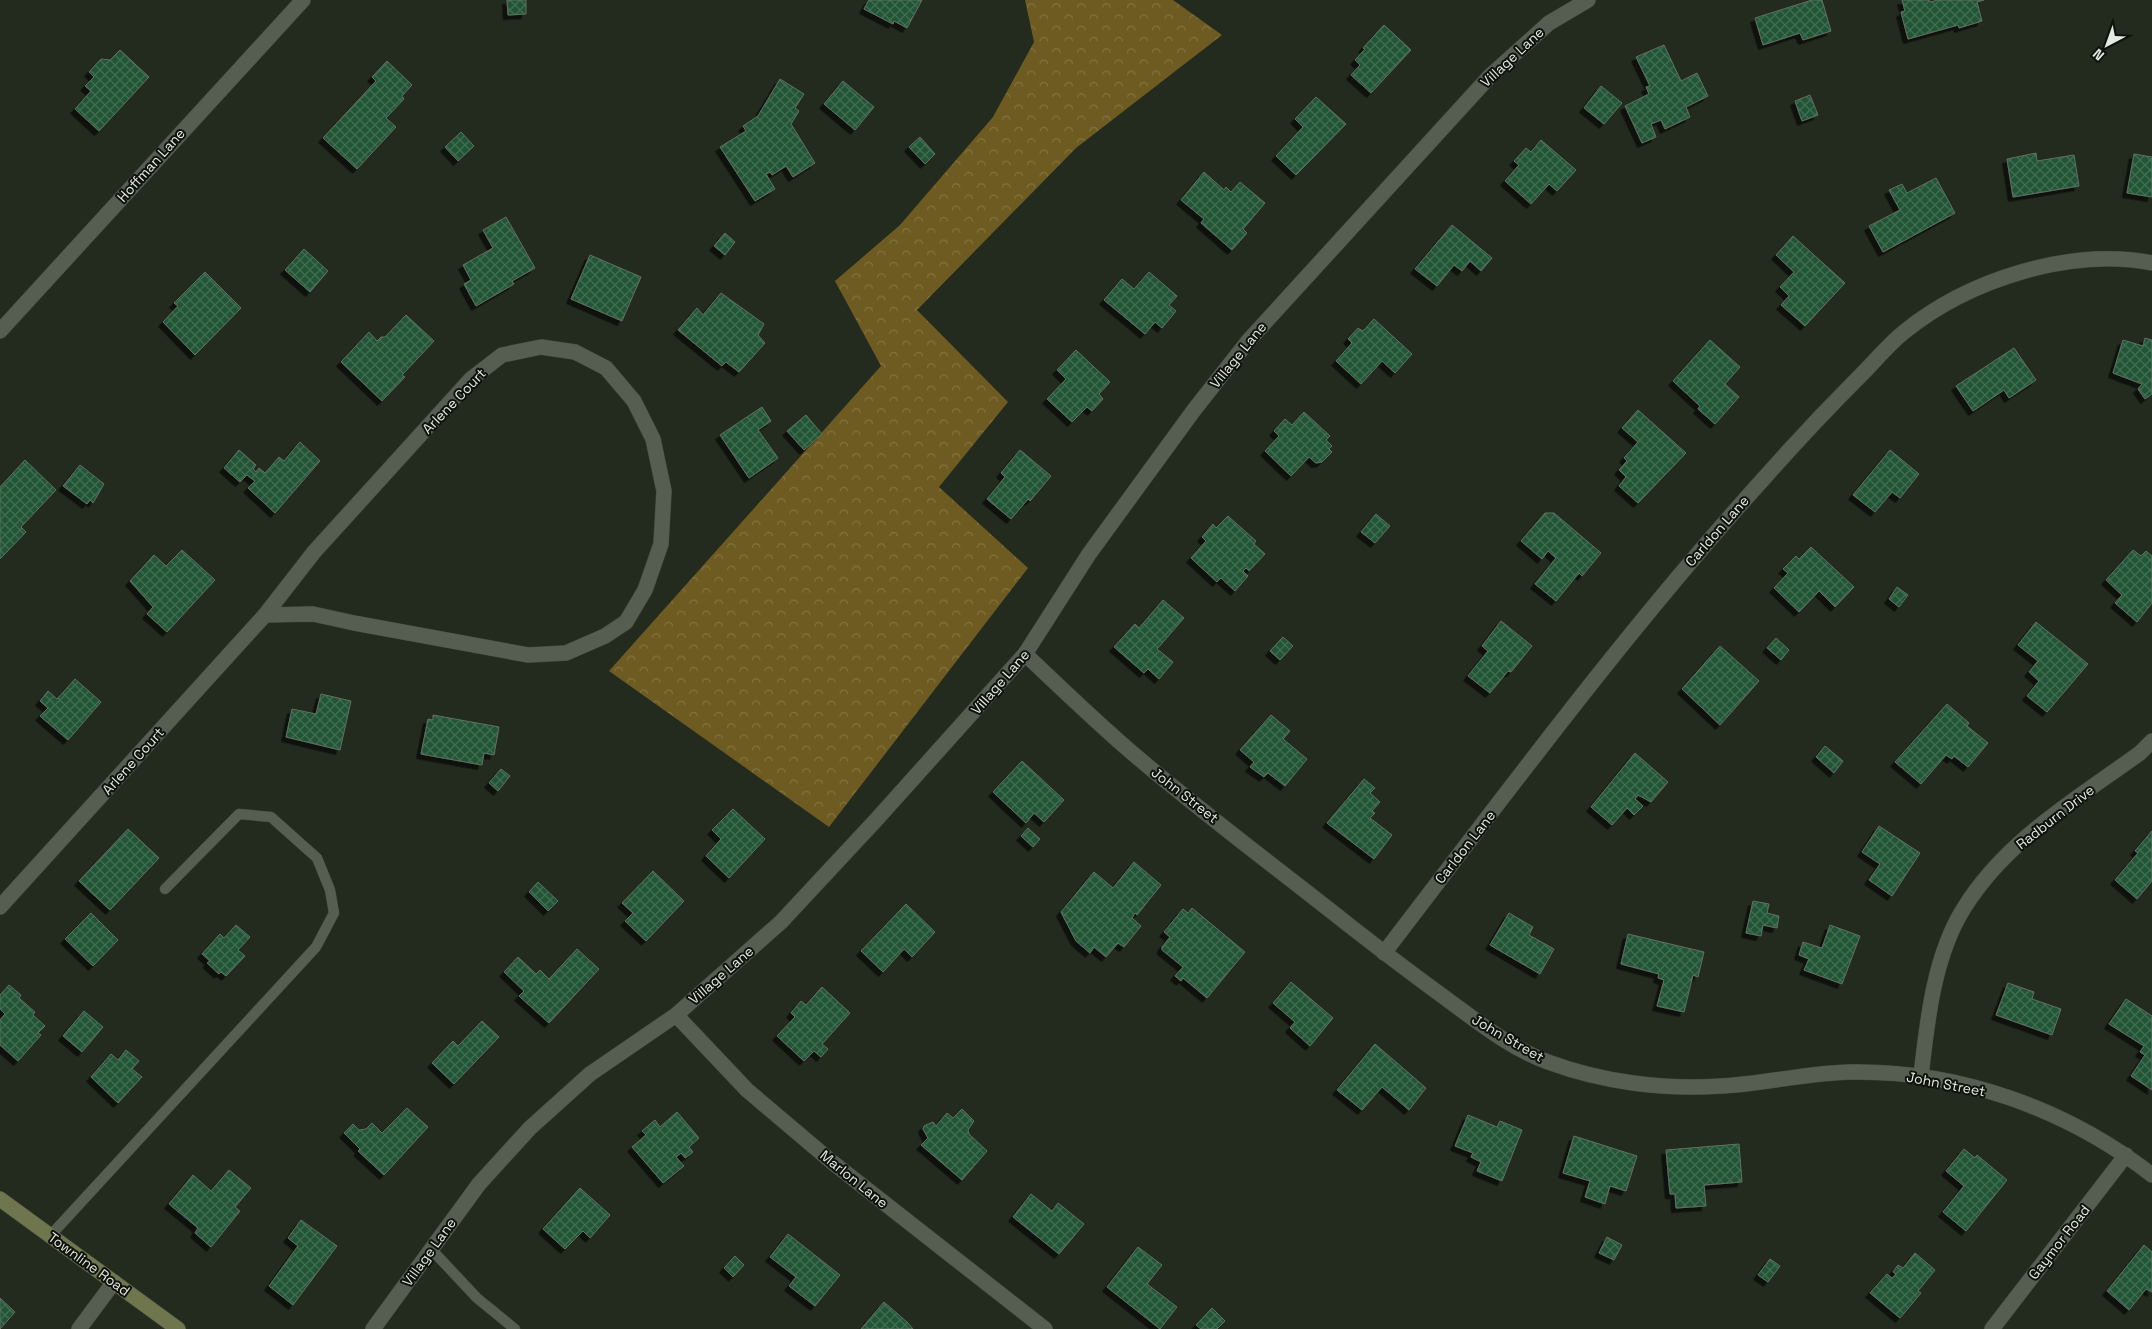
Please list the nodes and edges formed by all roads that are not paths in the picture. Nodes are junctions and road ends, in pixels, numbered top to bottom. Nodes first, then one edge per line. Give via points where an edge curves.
1 (303, 0) edge
2 (1588, 0) edge
3 (2152, 263) edge
4 (0, 331) edge
5 (265, 615) junction
6 (1025, 654) junction
7 (2152, 741) edge
8 (165, 889) dead end
9 (0, 907) edge
10 (1384, 953) junction
11 (676, 1014) junction
12 (1921, 1076) junction
13 (2126, 1156) junction
14 (2152, 1175) edge
15 (0, 1199) edge
16 (50, 1236) junction
17 (432, 1249) junction
18 (114, 1282) junction
19 (79, 1329) edge
20 (178, 1329) edge
21 (373, 1329) edge
22 (515, 1329) edge
23 (1045, 1329) edge
24 (1992, 1329) edge

1 - 4 street, Hoffman Lane
2 - 6 street, Village Lane via 1549,23 1490,76 1249,340 1090,554
3 - 10 street, Carldon Lane via 2132,259 2064,262 2000,277 1952,300 1903,332 1722,524 1625,639
5 - 5 street, Arlene Court via 314,552 471,379 502,354 541,347 575,352 606,368 634,401 653,439 664,491 661,544 646,590 626,622 605,636 566,653 528,655 313,614
5 - 9 street, Arlene Court
6 - 10 street, John Street via 1131,752
6 - 11 street, Village Lane via 781,922
7 - 12 street, Radburn Drive via 2032,832 2000,862 1964,908 1945,950 1928,1007
8 - 16 lane via 239,814 271,817 317,858 330,890 334,913 316,947
10 - 12 street, John Street via 1487,1029 1546,1062 1604,1078 1665,1088 1723,1086 1791,1076 1852,1072
11 - 17 street, Village Lane via 590,1074 530,1128 479,1184
11 - 23 street, Marlon Lane via 747,1090 832,1162
12 - 13 street, John Street via 2019,1100 2071,1123
13 - 14 street, John Street
13 - 24 street, Gaymor Road
15 - 16 street, Townline Road
16 - 18 street, Townline Road
17 - 21 street, Village Lane
17 - 22 lane via 477,1298
18 - 19 street
18 - 20 street, Townline Road

